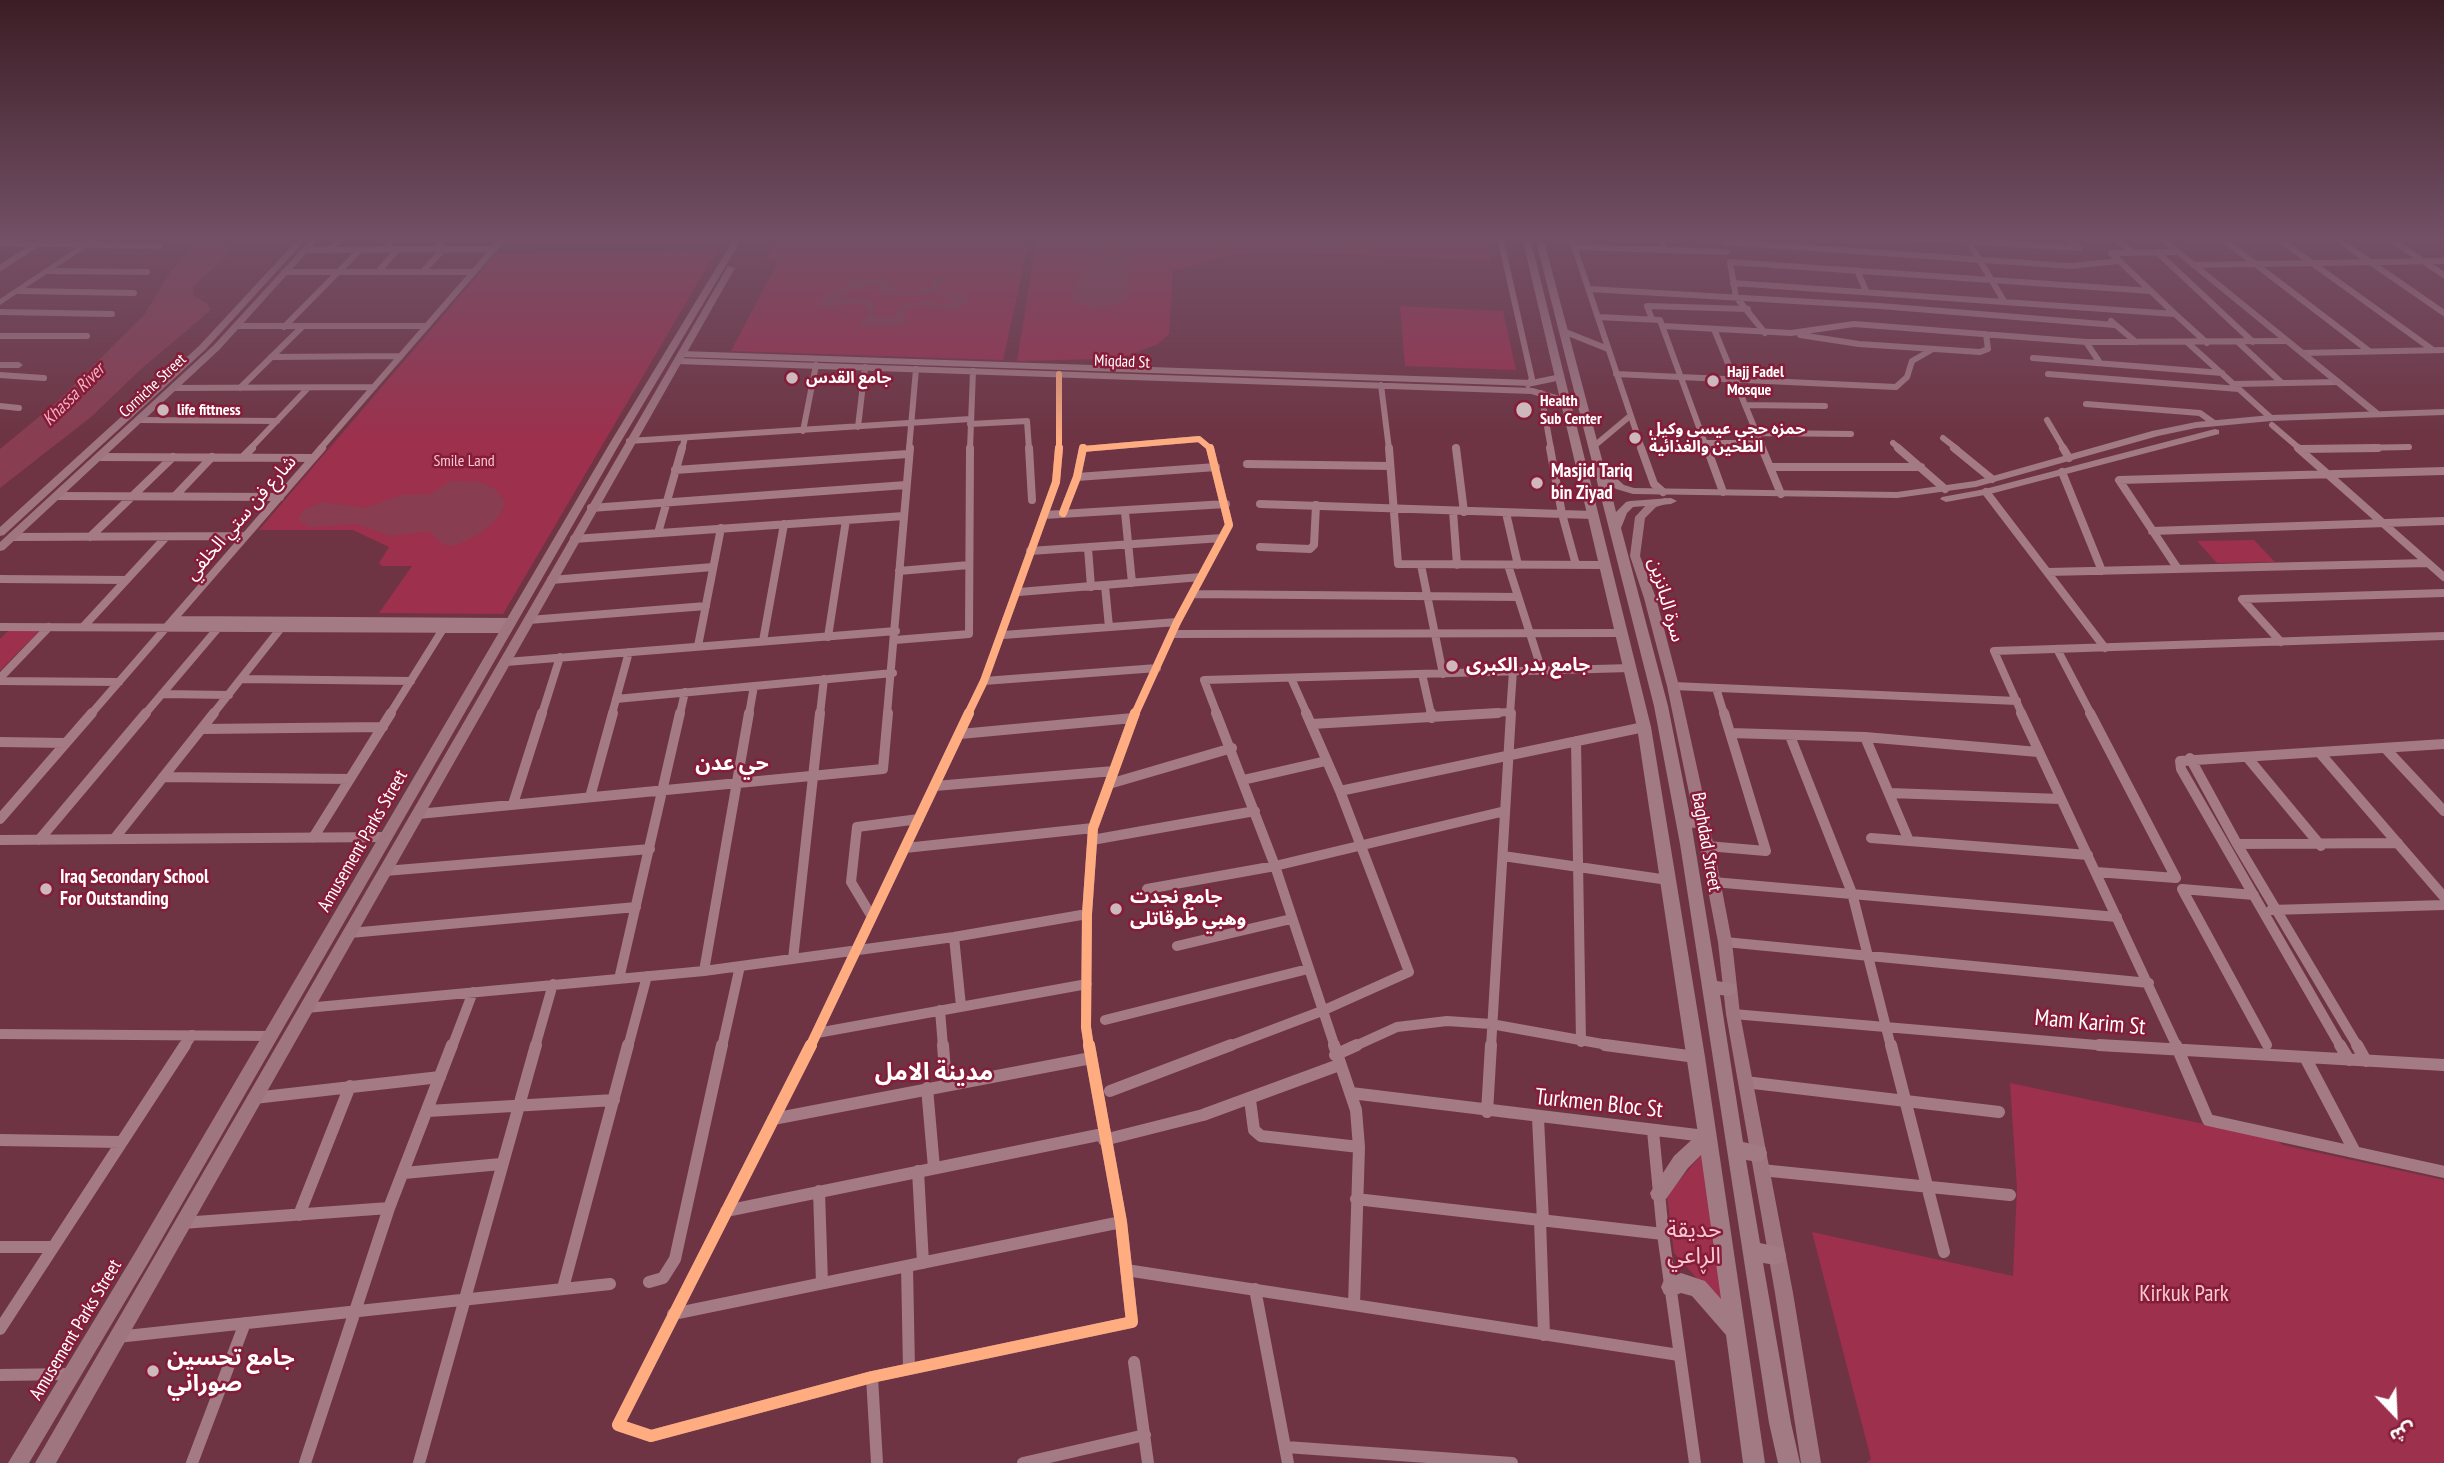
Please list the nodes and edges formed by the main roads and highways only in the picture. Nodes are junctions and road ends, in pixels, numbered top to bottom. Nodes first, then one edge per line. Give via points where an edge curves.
1 (241, 305) edge
2 (255, 305) edge
3 (699, 305) edge
4 (709, 305) edge
5 (1548, 305) edge
6 (1554, 305) edge
7 (2243, 305) edge
8 (0, 365) edge
9 (19, 365) dead end
10 (2444, 411) edge
11 (2376, 413) junction
12 (2272, 421) junction
13 (2444, 421) edge
14 (2114, 445) junction
15 (2127, 454) junction
16 (1599, 468) junction
17 (1664, 496) junction
18 (1614, 530) junction
19 (0, 533) edge
20 (0, 548) edge
21 (1672, 683) joint
22 (1661, 706) junction
23 (1677, 706) junction
24 (425, 772) junction
25 (443, 772) junction
26 (1684, 822) junction
27 (1702, 822) junction
28 (1664, 860) junction
29 (1691, 865) junction
30 (1710, 988) junction
31 (1729, 989) junction
32 (1707, 1136) junction
33 (1735, 1150) junction
34 (1759, 1161) junction
35 (1659, 1193) road end
36 (1753, 1252) junction
37 (1776, 1255) junction
38 (1671, 1287) road end
39 (1733, 1329) junction
40 (18, 1463) edge
41 (45, 1463) edge
42 (1754, 1463) edge
43 (1789, 1463) edge
44 (1811, 1463) edge

1 - 19 main road, Corniche Street via 202,348
2 - 20 main road, Corniche Street via 174,388
3 - 24 main road, Amusement Parks Street
4 - 25 main road, Amusement Parks Street
5 - 28 main road, Baghdad Street via 1566,401 1644,727
6 - 16 main road, Baghdad Street
7 - 11 main road
8 - 9 main road
10 - 11 main road
11 - 12 main road
12 - 13 main road
12 - 14 main road via 2214,423
12 - 15 main road
14 - 15 main road
14 - 17 main road via 1945,489 1861,496 1723,492
15 - 17 main road via 1986,492 1873,505
16 - 17 main road via 1626,489
16 - 18 main road, Baghdad Street
17 - 18 main road via 1630,504
17 - 21 main road, سرة البانزين via 1640,517 1635,556
18 - 22 main road, Baghdad Street
21 - 23 main road
22 - 23 main road
22 - 26 main road, Baghdad Street
23 - 27 main road
24 - 25 main road
24 - 40 main road, Amusement Parks Street
25 - 41 main road, Amusement Parks Street
26 - 27 main road
26 - 29 main road, Baghdad Street
27 - 31 main road via 1725,942
28 - 29 main road
28 - 32 main road, Baghdad Street
29 - 30 main road, Baghdad Street
30 - 31 main road
30 - 33 main road, Baghdad Street
31 - 34 main road
32 - 35 main road
32 - 39 main road, Baghdad Street
33 - 34 main road
33 - 36 main road, Baghdad Street
34 - 37 main road
36 - 37 main road
36 - 43 main road, Baghdad Street
37 - 44 main road
38 - 39 main road via 1681,1283 1698,1288
39 - 42 main road, Baghdad Street

